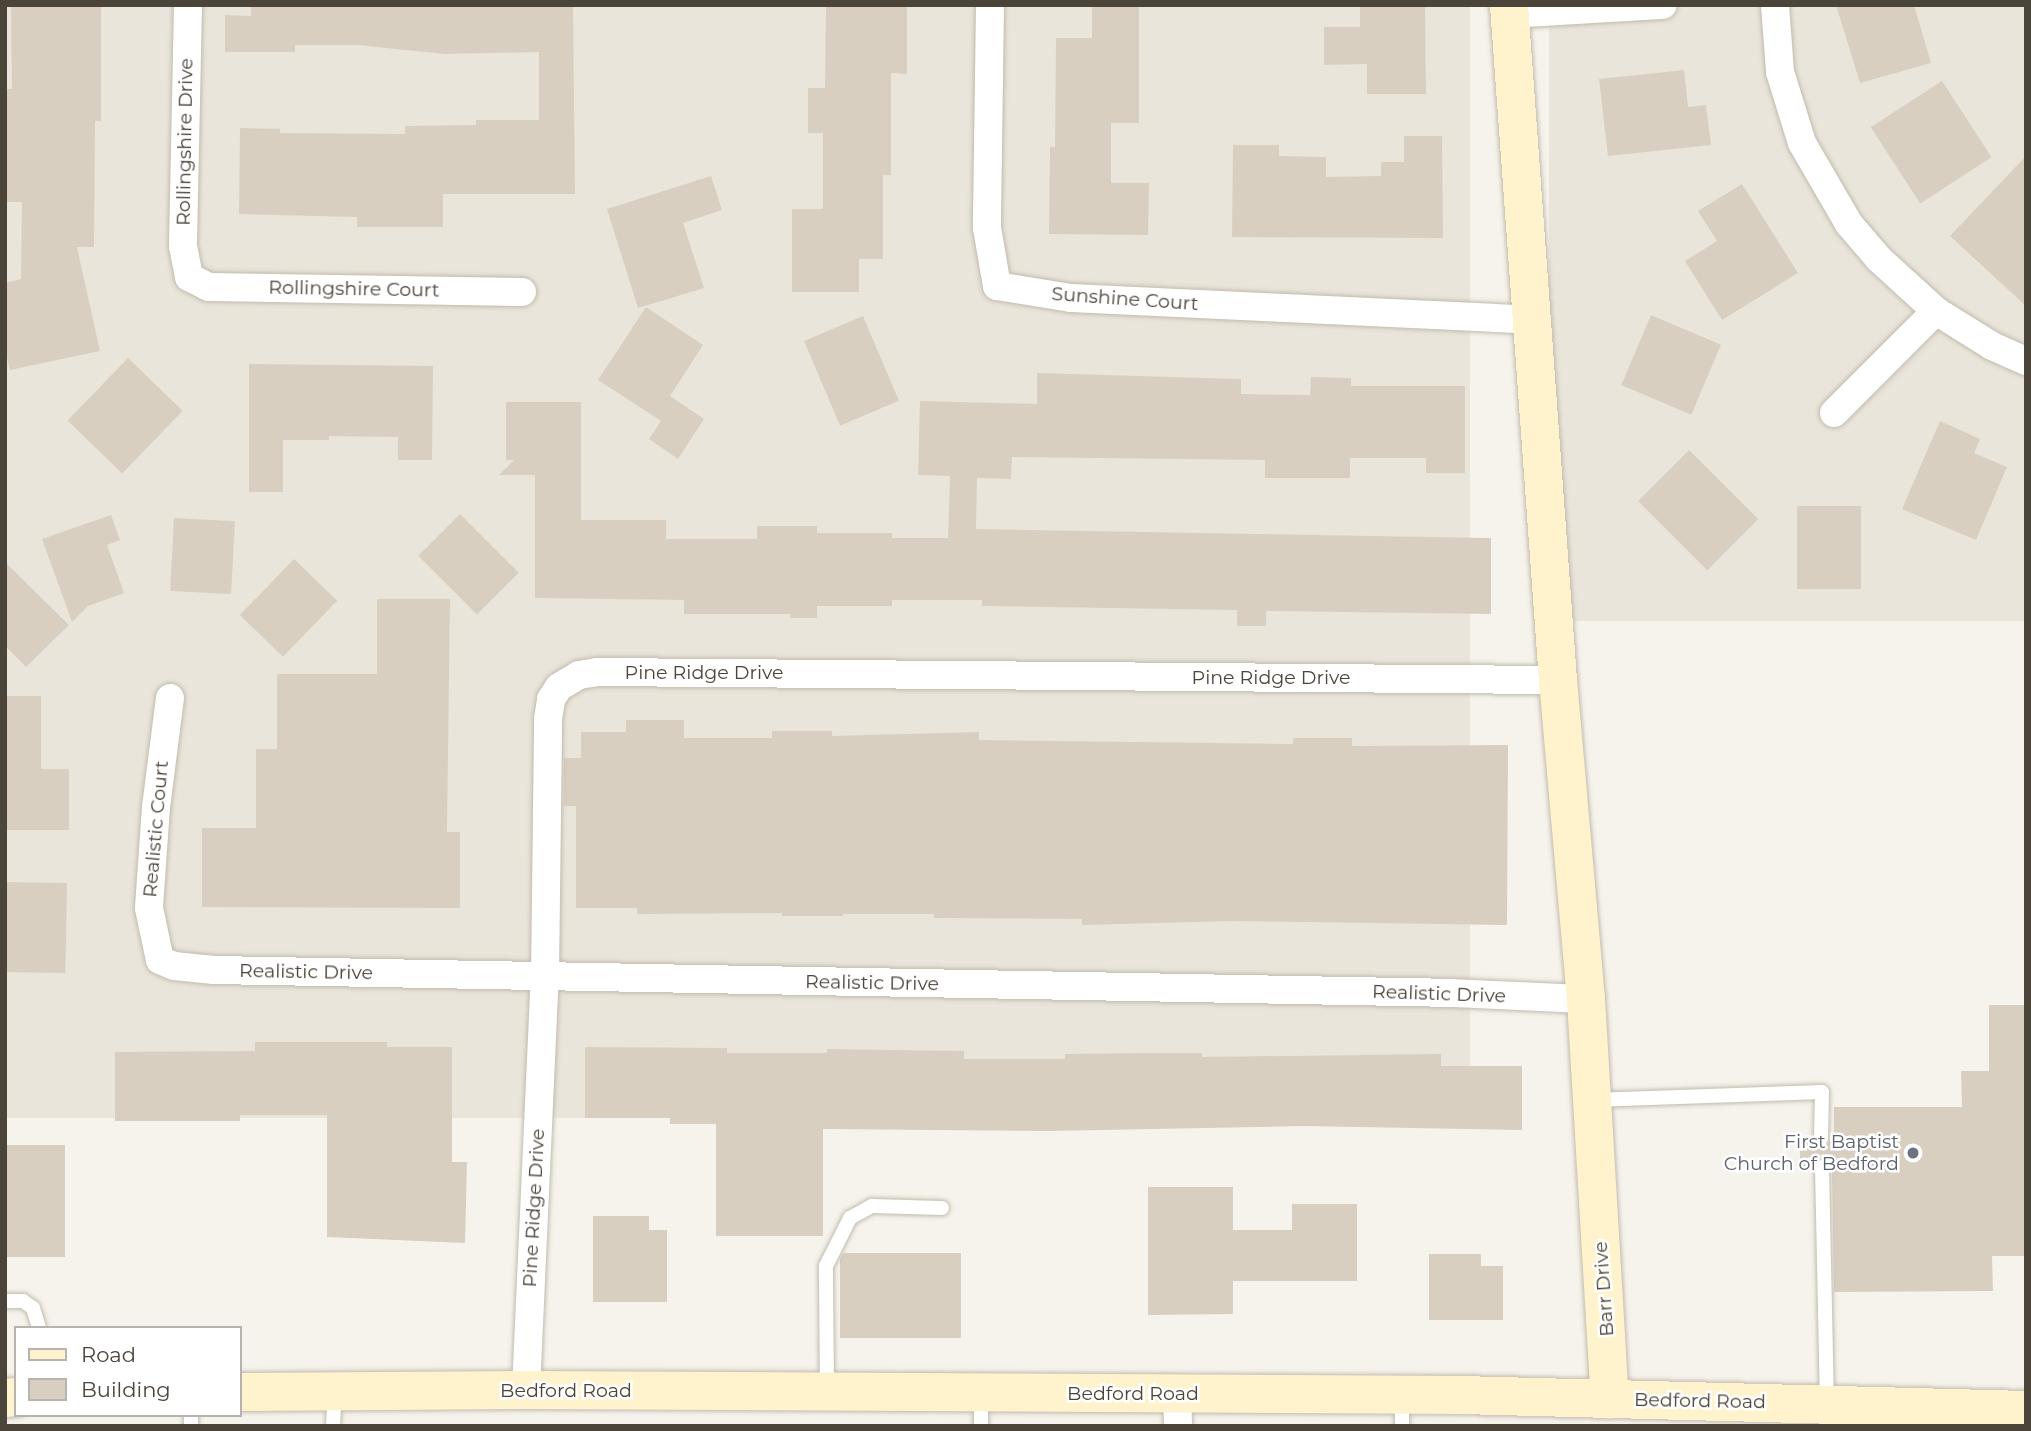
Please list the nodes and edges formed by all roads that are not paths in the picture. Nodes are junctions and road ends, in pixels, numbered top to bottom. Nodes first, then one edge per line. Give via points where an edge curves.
1 (188, 5) edge
2 (990, 5) edge
3 (1663, 5) edge
4 (1775, 5) edge
5 (1510, 10) edge
6 (189, 278) joint
7 (522, 292) dead end
8 (1936, 311) junction
9 (1535, 320) junction
10 (2026, 361) edge
11 (1834, 413) dead end
12 (1558, 680) junction
13 (170, 698) dead end
14 (160, 960) joint
15 (545, 976) junction
16 (1586, 999) junction
17 (1592, 1100) junction
18 (1821, 1138) dead end
19 (1822, 1167) dead end
20 (942, 1208) dead end
21 (5, 1301) edge
22 (38, 1326) edge
23 (526, 1390) junction
24 (242, 1392) edge
25 (827, 1393) junction
26 (1610, 1399) junction
27 (1827, 1404) junction
28 (334, 1408) edge
29 (981, 1410) edge
30 (1178, 1410) edge
31 (1402, 1410) edge
32 (2026, 1410) edge
33 (1954, 1417) edge

1 - 6 street, Rollingshire Drive via 183,246
2 - 9 street, Sunshine Court via 987,228 997,286 1071,298
3 - 5 street
4 - 8 street via 1780,72 1802,143 1849,224 1878,259
5 - 9 main road, Barr Drive
6 - 7 street, Rollingshire Court via 209,287
8 - 10 street
8 - 11 street
9 - 12 main road, Barr Drive
12 - 15 street, Pine Ridge Drive via 579,675 559,687 551,699 548,719
12 - 16 main road, Barr Drive
13 - 14 street, Realistic Court via 149,908
14 - 15 street, Realistic Drive via 214,970
15 - 16 street, Realistic Drive
15 - 23 street, Pine Ridge Drive
16 - 17 main road, Barr Drive
17 - 18 lane via 1822,1092
17 - 26 main road, Barr Drive
19 - 27 lane
20 - 25 lane via 872,1206 850,1218 826,1266
21 - 22 lane via 23,1301 33,1308
23 - 25 main road, Bedford Road
23 - 28 main road, Bedford Road
24 - 28 main road, Bedford Road
25 - 29 main road, Bedford Road
26 - 27 main road, Bedford Road via 1731,1408
26 - 31 main road, Bedford Road
27 - 33 main road, Bedford Road
29 - 30 main road, Bedford Road
30 - 31 main road, Bedford Road
32 - 33 main road, Bedford Road

